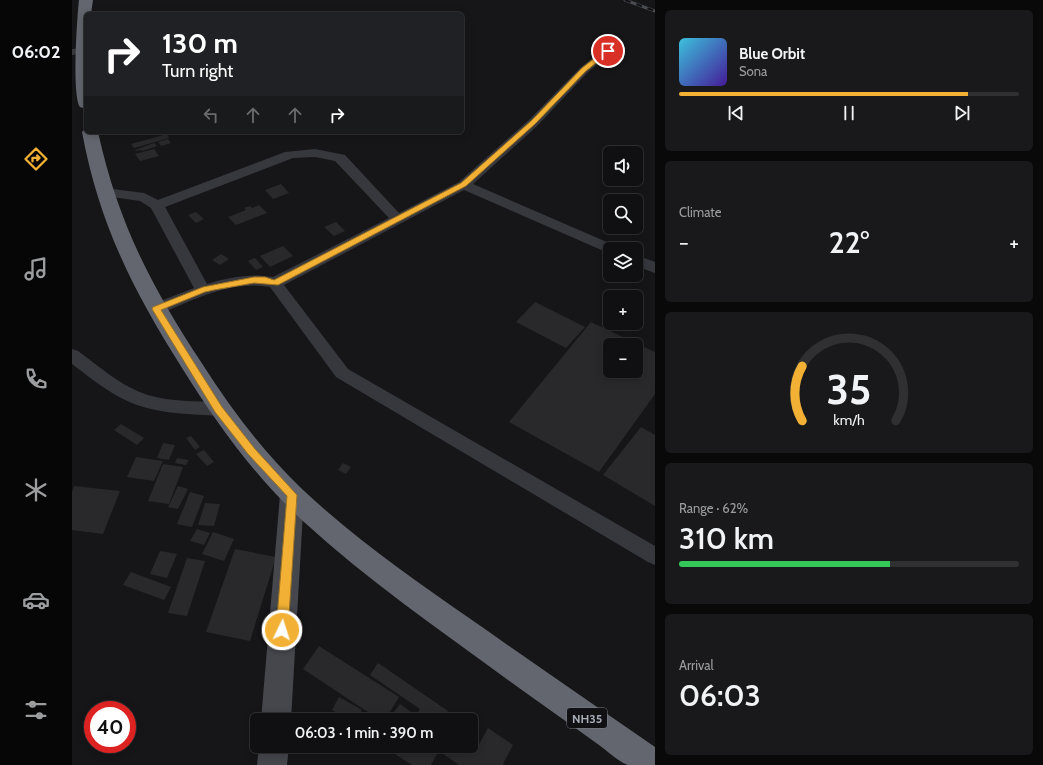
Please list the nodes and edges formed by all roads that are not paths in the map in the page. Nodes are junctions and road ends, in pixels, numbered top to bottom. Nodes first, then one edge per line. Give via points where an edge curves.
1 (86, 0) edge
2 (84, 12) edge
3 (84, 14) edge
4 (608, 51) dead end
5 (77, 52) edge
6 (84, 92) edge
7 (90, 134) edge
8 (464, 185) junction
9 (105, 192) junction
10 (157, 205) junction
11 (397, 219) junction
12 (603, 246) edge
13 (643, 263) edge
14 (655, 268) edge
15 (275, 283) junction
16 (203, 290) junction
17 (156, 309) junction
18 (72, 355) edge
19 (219, 409) junction
20 (292, 495) junction
21 (655, 556) edge
22 (276, 713) edge
23 (273, 753) edge
24 (655, 762) edge
25 (272, 765) edge
26 (654, 765) edge

1 - 2 highway
3 - 5 highway
4 - 8 street via 584,70 533,123
5 - 6 highway
7 - 9 highway, NH35 via 95,163
8 - 11 street
8 - 12 street
9 - 10 street via 144,197
9 - 17 highway, NH35 via 114,222
10 - 11 street via 290,155 307,153 340,158
10 - 16 street
11 - 15 street
13 - 14 street
15 - 16 street via 254,280
15 - 21 street via 342,373
16 - 17 street
17 - 19 highway, NH35
18 - 19 street via 125,392 143,400
19 - 20 highway, NH35 via 252,452
20 - 22 street
20 - 26 highway, NH35 via 353,549 422,601
23 - 25 street
24 - 26 street

